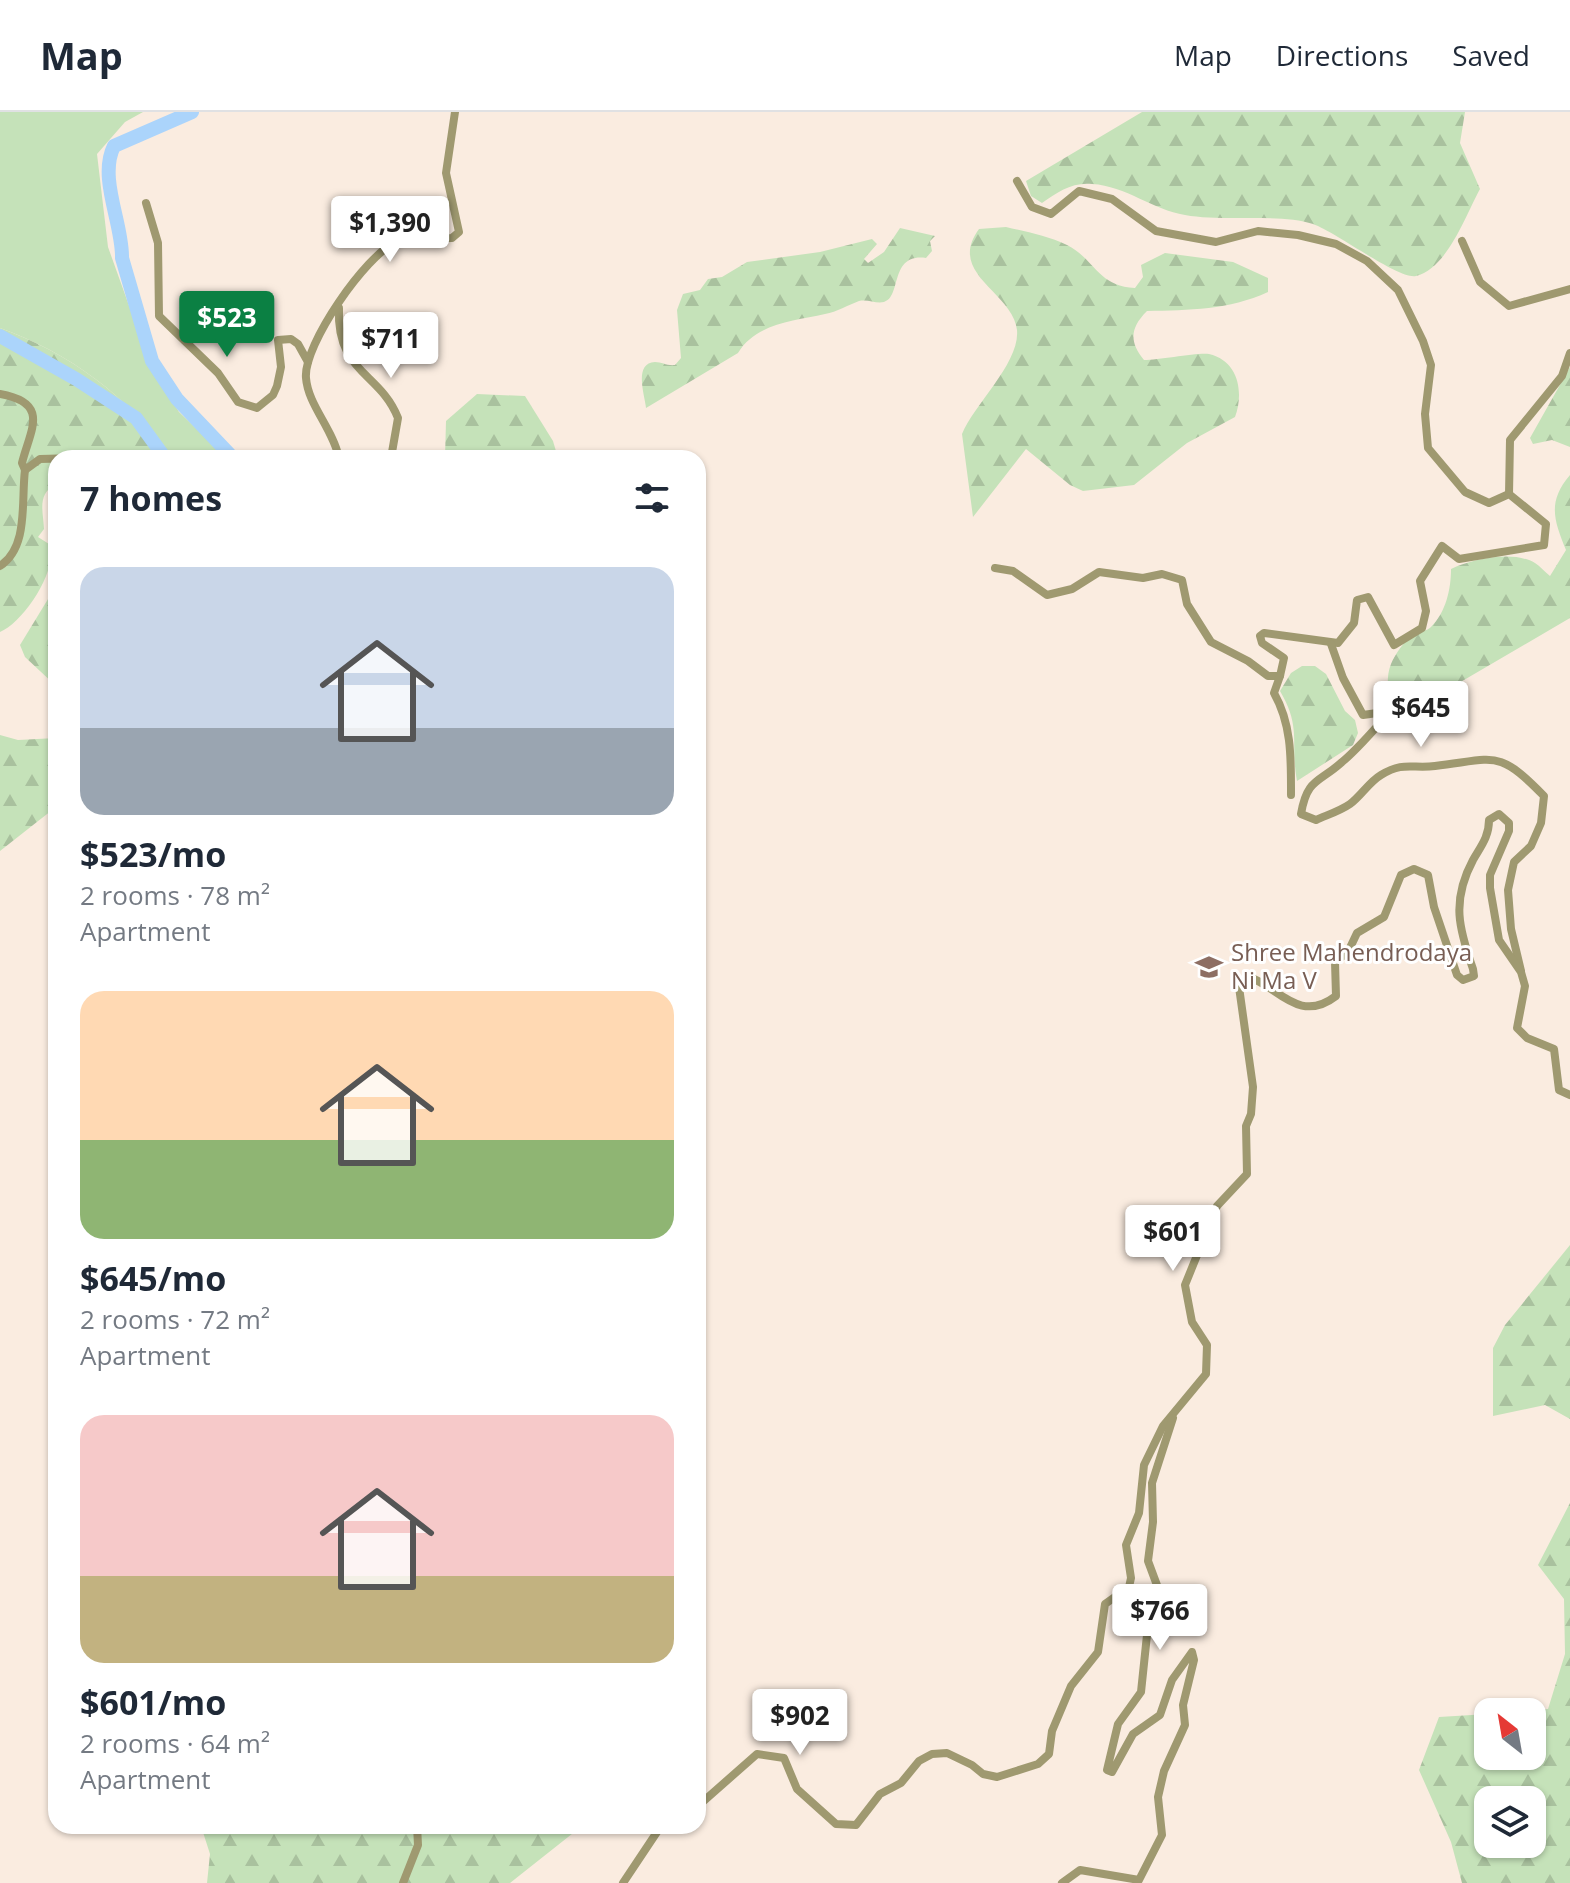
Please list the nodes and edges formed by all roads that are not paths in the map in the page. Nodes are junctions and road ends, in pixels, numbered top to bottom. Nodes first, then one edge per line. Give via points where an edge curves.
1 (455, 112) edge
2 (1017, 181) dead end
3 (146, 203) dead end
4 (1462, 241) dead end
5 (1570, 289) edge
6 (339, 306) junction
7 (1570, 353) edge
8 (308, 363) junction
9 (0, 394) edge
10 (337, 450) edge
11 (392, 450) edge
12 (48, 459) edge
13 (25, 470) junction
14 (1509, 494) junction
15 (0, 566) edge
16 (995, 568) dead end
17 (1331, 644) junction
18 (1280, 676) junction
19 (1291, 795) dead end
20 (1521, 972) junction
21 (1570, 1095) edge
22 (1174, 1415) junction
23 (706, 1799) edge
24 (417, 1834) edge
25 (656, 1834) edge
26 (403, 1883) edge
27 (623, 1883) edge
28 (1062, 1883) edge

1 - 6 street via 446,173 459,232 452,238 415,238 384,249
2 - 14 street via 1032,207 1051,214 1079,191 1112,199 1156,231 1216,242 1258,231 1298,235 1336,244 1367,261 1398,290 1431,365 1425,414 1428,448 1465,492 1489,503
3 - 8 street via 158,243 159,316 218,373 238,402 257,408 273,395 281,367 278,340 298,344
4 - 5 street via 1480,282 1509,306
6 - 8 street
6 - 11 street via 350,361 398,418
7 - 14 street via 1562,376 1510,440
8 - 10 street via 308,386
9 - 13 street via 22,401 35,417 22,463
12 - 13 street
13 - 15 street via 19,542
14 - 17 street via 1546,524 1544,545 1459,559 1442,546 1420,581 1426,611 1422,628 1394,645 1368,597 1357,600 1354,623
16 - 18 street via 1013,571 1047,595 1072,589 1099,572 1143,578 1162,574 1182,580 1187,604 1211,642 1268,676
17 - 18 street via 1264,633 1262,643 1284,658
17 - 20 street via 1363,715 1391,711 1341,764 1317,778 1304,793 1301,814 1316,820 1338,810 1379,776 1407,763 1432,767 1473,758 1498,760 1521,773 1544,796 1541,823 1531,846 1514,862 1508,890
18 - 19 street via 1274,693 1289,738
20 - 21 street via 1525,986 1517,1028 1554,1049 1559,1090
20 - 22 street via 1499,940 1490,888 1509,831 1509,823 1499,814 1489,820 1459,903 1458,922 1474,976 1457,975 1428,875 1414,869 1401,875 1384,917 1357,933 1348,952 1335,962 1336,996 1330,1001 1292,1003 1247,977 1239,987 1253,1087 1246,1126 1247,1174 1217,1206 1185,1285 1192,1322 1207,1345 1208,1360 1206,1374
22 - 23 street via 1144,1465 1139,1513 1126,1545 1129,1587 1105,1604 1098,1652 1071,1686 1046,1758 997,1777 947,1753 932,1754 901,1783 880,1794 856,1825 836,1824 797,1789 784,1758 757,1754
22 - 28 street via 1152,1483 1148,1561 1161,1596 1147,1635 1141,1692 1118,1724 1107,1770 1112,1772 1133,1734 1160,1715 1172,1680 1192,1652 1185,1725 1158,1797 1162,1835 1139,1880 1080,1870
24 - 26 street
25 - 27 street

